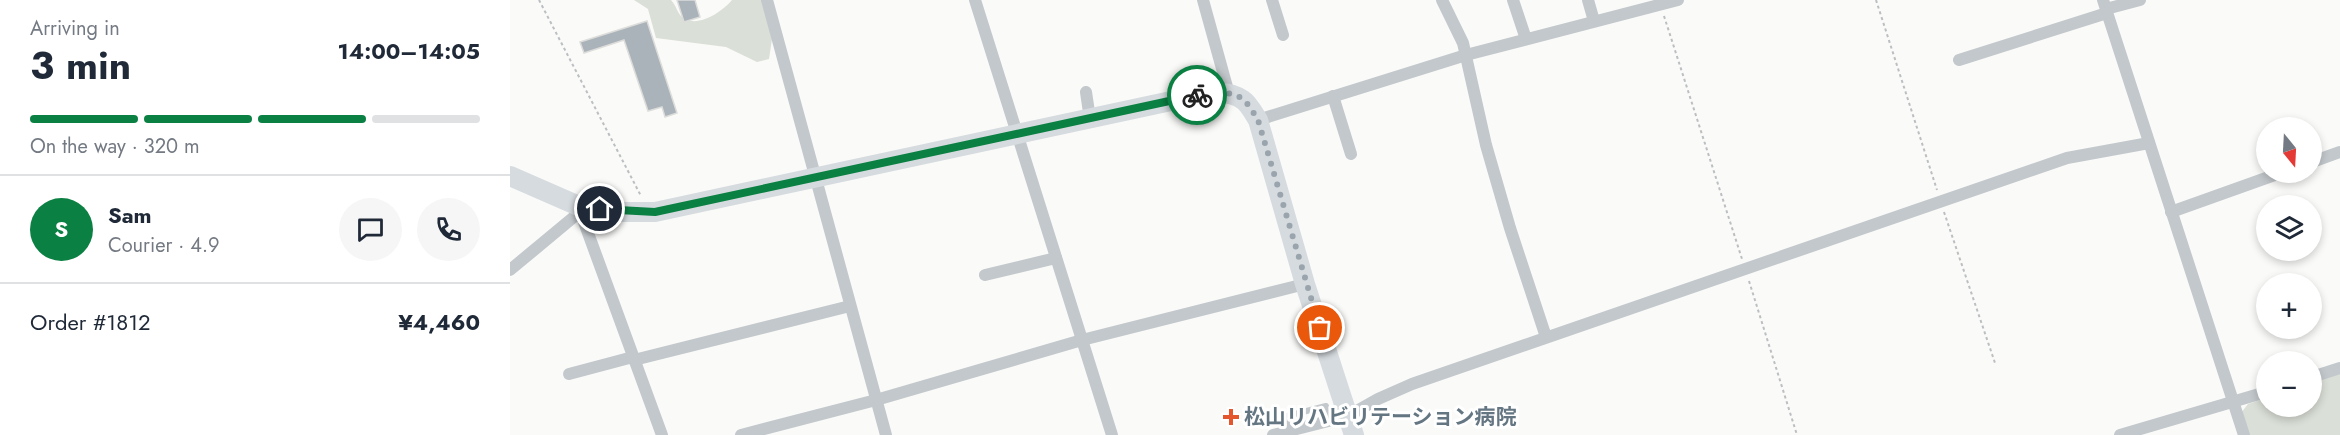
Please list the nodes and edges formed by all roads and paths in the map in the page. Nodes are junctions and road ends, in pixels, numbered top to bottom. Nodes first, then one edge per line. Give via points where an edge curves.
1 (538, 0) edge
2 (767, 0) edge
3 (975, 0) edge
4 (1203, 0) edge
5 (1272, 0) edge
6 (1442, 0) edge
7 (1513, 0) edge
8 (1588, 0) edge
9 (1678, 0) edge
10 (1876, 0) edge
11 (2140, 0) edge
12 (1660, 4) junction
13 (2105, 7) edge
14 (1594, 21) junction
15 (1283, 35) dead end
16 (1526, 39) junction
17 (1466, 55) junction
18 (1959, 60) dead end
19 (1086, 92) dead end
20 (1229, 94) junction
21 (1333, 96) junction
22 (1090, 119) junction
23 (1258, 120) junction
24 (1018, 135) junction
25 (2149, 143) junction
26 (1351, 153) dead end
27 (2340, 153) edge
28 (2322, 159) edge
29 (510, 176) edge
30 (814, 178) junction
31 (2256, 182) edge
32 (1941, 202) junction
33 (581, 207) junction
34 (649, 212) junction
35 (2171, 212) junction
36 (1056, 258) junction
37 (510, 270) edge
38 (1745, 270) junction
39 (985, 274) dead end
40 (1305, 284) junction
41 (850, 306) junction
42 (1546, 337) junction
43 (1082, 340) junction
44 (633, 358) junction
45 (1995, 363) dead end
46 (2340, 368) edge
47 (569, 374) dead end
48 (2322, 374) edge
49 (2256, 395) edge
50 (876, 400) junction
51 (2234, 403) junction
52 (1344, 424) edge
53 (662, 435) edge
54 (741, 435) edge
55 (886, 435) edge
56 (1112, 435) edge
57 (1273, 435) edge
58 (1797, 435) edge
59 (2120, 435) edge
60 (2244, 435) edge

1 - 34 path
2 - 30 street
3 - 24 street
4 - 20 street
5 - 15 street
6 - 17 street
7 - 16 street
8 - 14 street
9 - 12 street
10 - 32 path
11 - 13 street
12 - 14 street
12 - 38 path
13 - 18 street
13 - 25 street
14 - 16 street
16 - 17 street
17 - 21 street
17 - 42 street via 1486,145
19 - 22 street
20 - 22 main road via 1209,93
20 - 23 main road via 1244,100
21 - 23 street
21 - 26 street
22 - 24 main road
23 - 40 main road
24 - 30 main road
24 - 36 street
25 - 32 street via 2067,158
25 - 35 street
27 - 28 street
29 - 33 main road
30 - 34 main road
30 - 41 street
31 - 35 street
32 - 38 street
32 - 45 path
33 - 34 main road
33 - 37 street
33 - 44 street
35 - 51 street
36 - 39 street
36 - 43 street
38 - 42 street
38 - 58 path
40 - 43 street
40 - 52 main road
41 - 44 street
41 - 50 street
42 - 52 street via 1412,384 1378,399
43 - 50 street
43 - 56 street
44 - 47 street
44 - 53 street
46 - 48 street
49 - 51 street
50 - 54 street
50 - 55 street
51 - 59 street
51 - 60 street
52 - 57 street

